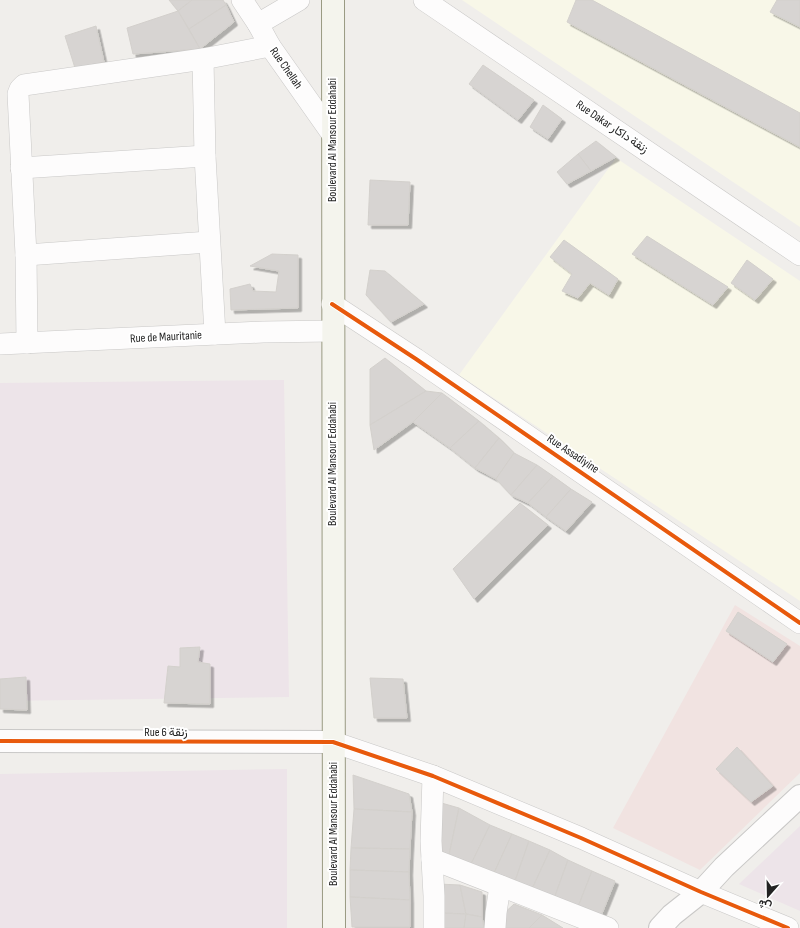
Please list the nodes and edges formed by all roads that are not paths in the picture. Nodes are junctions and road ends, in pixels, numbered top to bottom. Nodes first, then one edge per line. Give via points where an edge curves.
1 (242, 0) edge
2 (300, 0) edge
3 (333, 0) edge
4 (424, 0) edge
5 (258, 24) junction
6 (270, 46) junction
7 (203, 59) junction
8 (332, 134) junction
9 (205, 156) junction
10 (21, 168) junction
11 (210, 242) junction
12 (26, 255) junction
13 (800, 255) edge
14 (332, 304) junction
15 (332, 331) junction
16 (215, 334) junction
17 (27, 343) junction
18 (0, 344) edge
19 (800, 623) edge
20 (0, 741) edge
21 (333, 742) junction
22 (433, 776) junction
23 (800, 796) edge
24 (432, 859) junction
25 (500, 886) junction
26 (701, 892) junction
27 (334, 928) edge
28 (434, 928) edge
29 (495, 928) edge
30 (608, 928) edge
31 (660, 928) edge
32 (788, 928) edge

1 - 5 street, Rue Chellah
2 - 5 street
3 - 8 main road, Boulevard Al Mansour Eddahabi
4 - 13 street, Rue Dakar زنقة داكار
5 - 6 street, Rue Chellah
6 - 7 street
6 - 8 street, Rue Chellah
7 - 9 street
7 - 10 street via 24,85 18,94
8 - 14 main road, Boulevard Al Mansour Eddahabi
9 - 10 street
9 - 11 street
10 - 12 street
11 - 12 street
11 - 16 street
12 - 17 street
14 - 15 main road, Boulevard Al Mansour Eddahabi
14 - 19 street, Rue Assadiyine
15 - 16 street, Rue de Mauritanie
15 - 21 main road, Boulevard Al Mansour Eddahabi
16 - 17 street, Rue de Mauritanie
17 - 18 street, Rue de Mauritanie
20 - 21 street, Rue 6 زنقة
21 - 22 street
21 - 27 main road, Boulevard Al Mansour Eddahabi
22 - 24 street
22 - 26 street
23 - 26 street
24 - 25 street
24 - 28 street
25 - 29 street
25 - 30 street
26 - 31 street
26 - 32 street

